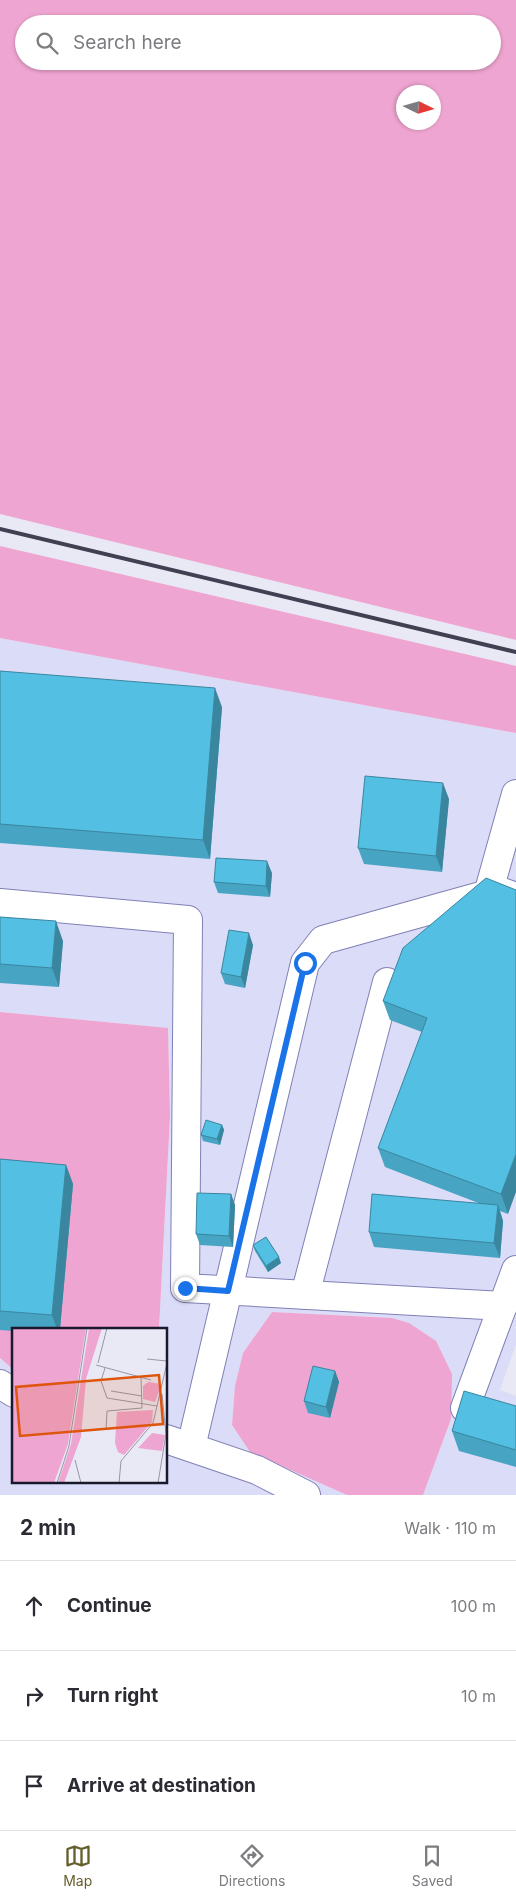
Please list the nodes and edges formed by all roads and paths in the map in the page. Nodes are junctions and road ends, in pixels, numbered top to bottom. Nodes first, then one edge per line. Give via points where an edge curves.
1 (516, 794) edge
2 (488, 894) junction
3 (516, 897) edge
4 (0, 903) edge
5 (387, 982) dead end
6 (516, 1270) edge
7 (228, 1291) junction
8 (305, 1295) junction
9 (503, 1306) junction
10 (0, 1384) edge
11 (12, 1392) edge
12 (465, 1408) edge
13 (179, 1443) edge
14 (306, 1495) edge

1 - 2 street
2 - 3 street via 499,891
2 - 7 street via 323,940 305,963
4 - 7 street via 188,920 185,1288
5 - 8 street
6 - 9 street
7 - 8 street
7 - 13 street
8 - 9 street
9 - 12 street
10 - 11 street
13 - 14 street via 257,1470

